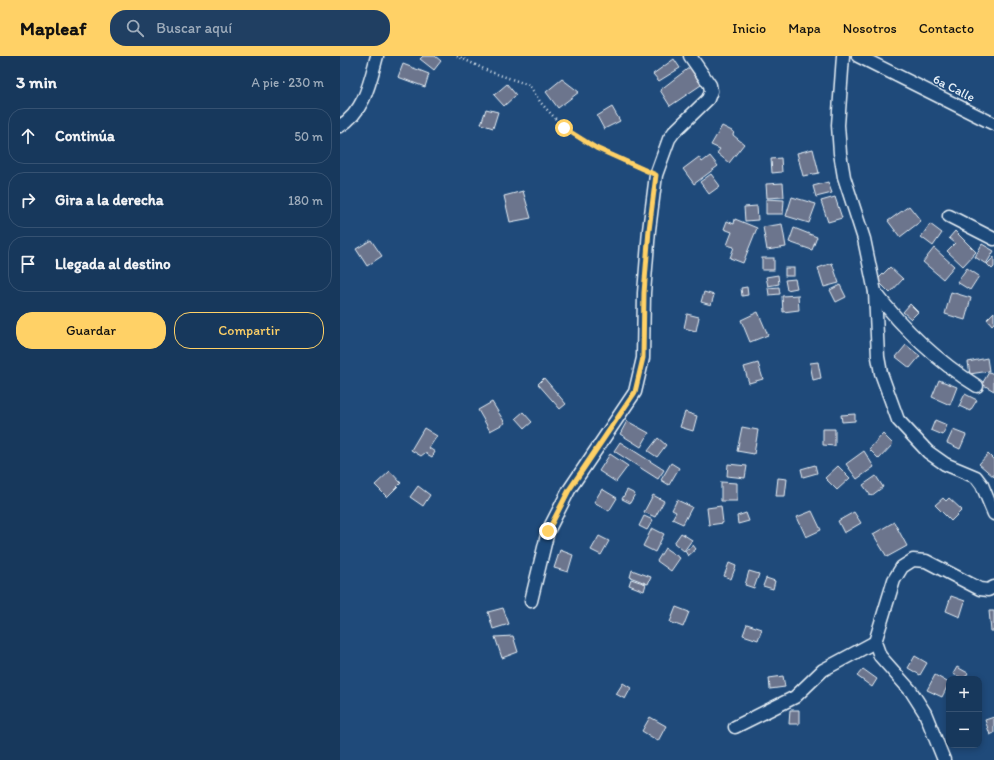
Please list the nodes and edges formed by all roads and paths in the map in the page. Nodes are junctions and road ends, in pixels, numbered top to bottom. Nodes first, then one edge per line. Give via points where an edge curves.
1 (377, 56) edge
2 (457, 56) edge
3 (690, 56) edge
4 (843, 56) edge
5 (858, 56) edge
6 (994, 124) edge
7 (340, 126) edge
8 (656, 175) junction
9 (949, 216) dead end
10 (994, 240) edge
11 (875, 292) junction
12 (977, 386) dead end
13 (994, 514) edge
14 (994, 587) edge
15 (531, 602) dead end
16 (875, 642) junction
17 (735, 727) dead end
18 (944, 760) edge

1 - 7 street via 366,94 358,110
2 - 8 path via 529,85 541,104 564,128 596,148
3 - 8 street via 710,85 708,99 674,132 666,145
4 - 11 street via 838,125 840,153 844,177 864,239
5 - 6 street, 6a Calle
8 - 15 street via 644,293 643,358 635,392 569,490 548,531
9 - 10 street
11 - 12 street via 911,335 953,371
11 - 13 street via 878,357 898,420 928,452 945,464 976,477
14 - 16 street via 988,590 980,589 926,561 913,560 902,567 894,580
16 - 17 street via 823,670 795,697
16 - 18 street via 880,656 926,713

